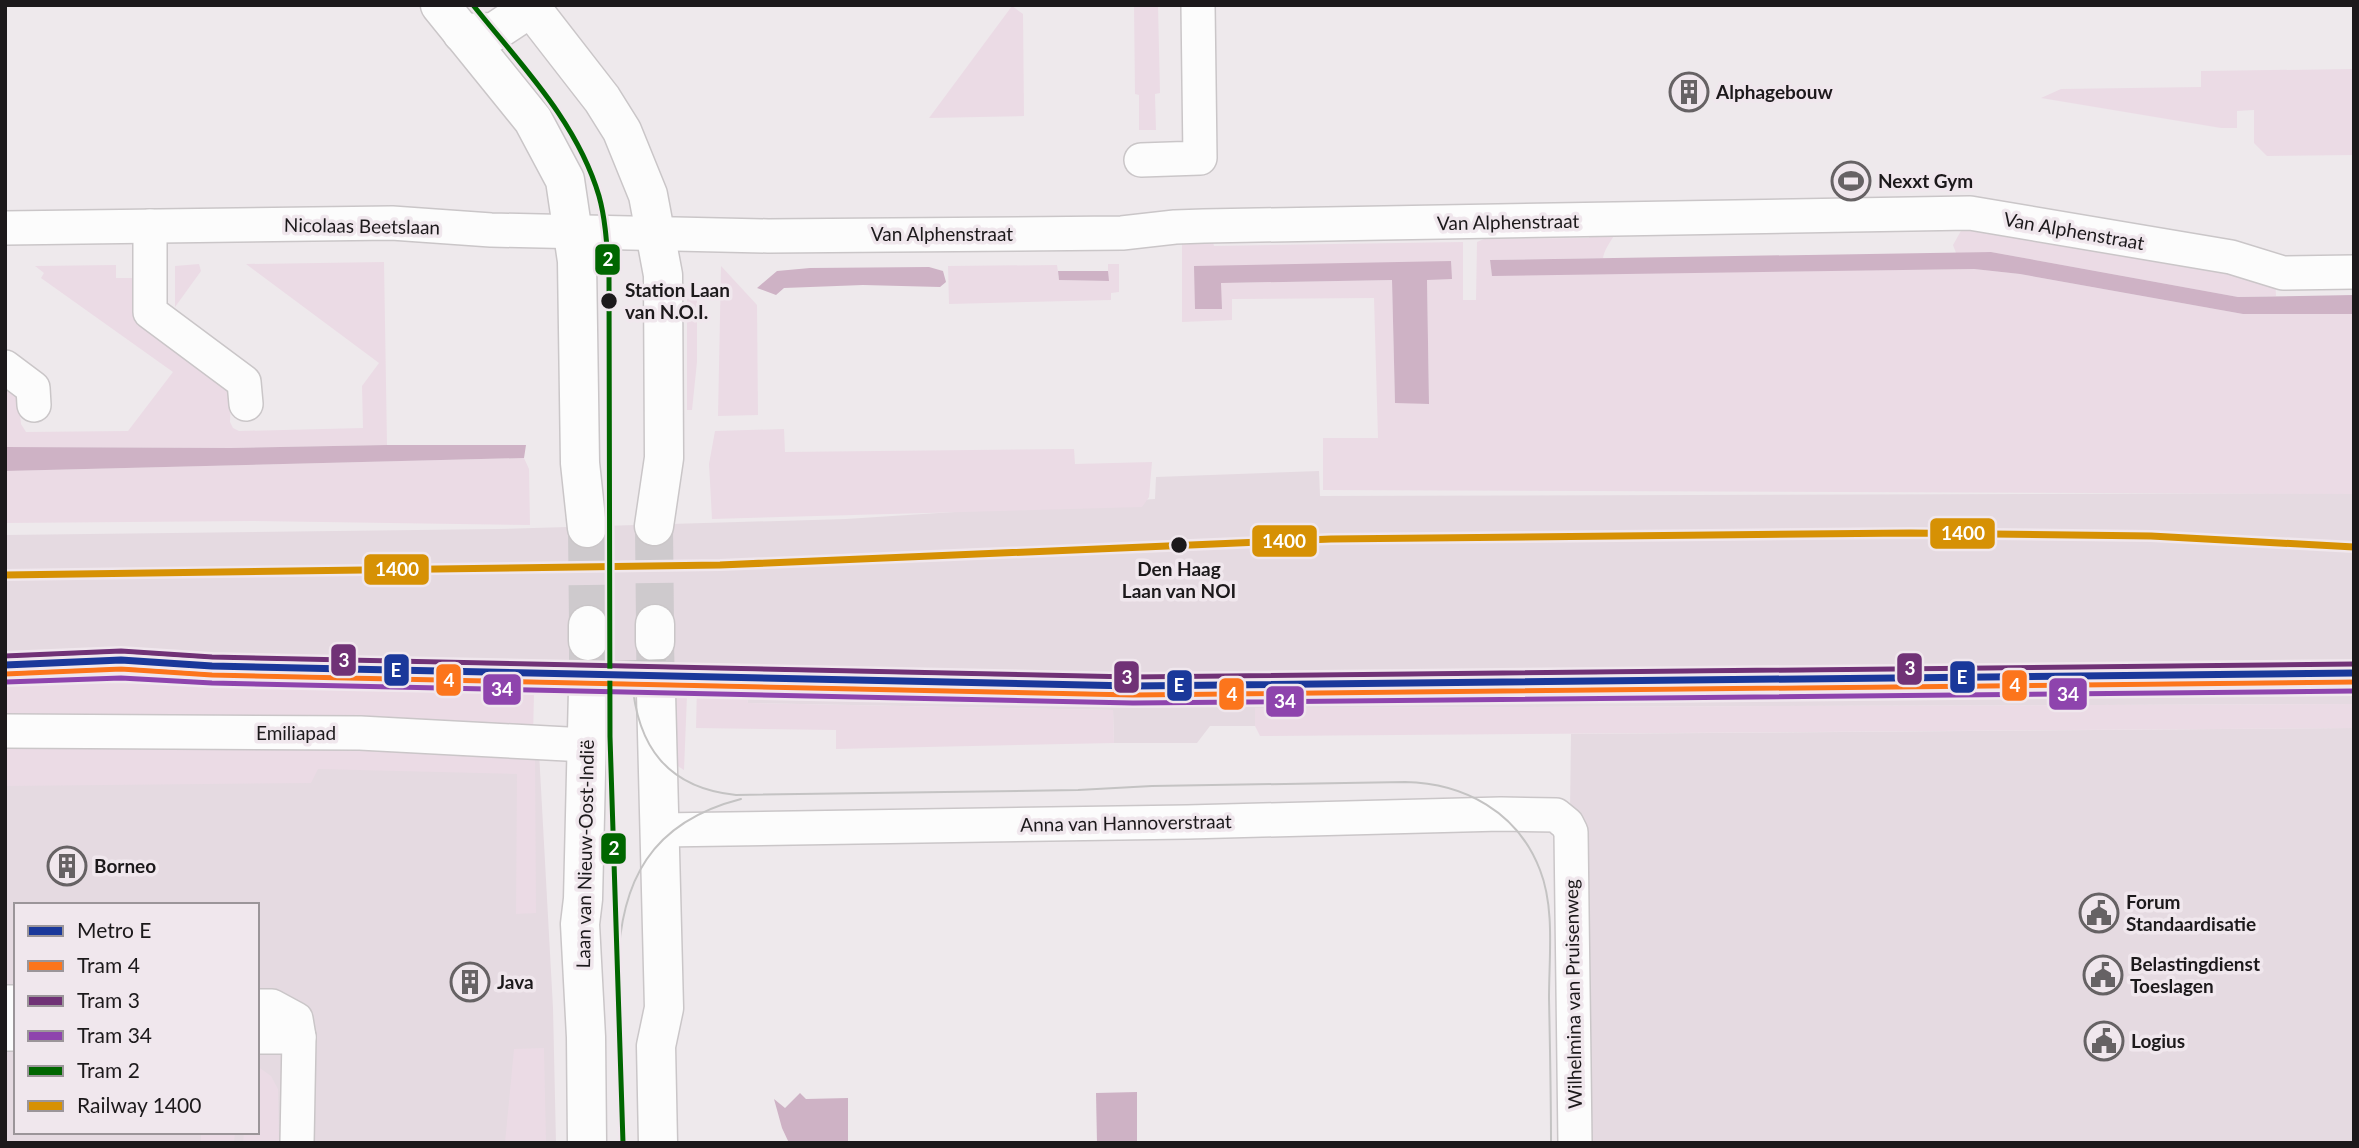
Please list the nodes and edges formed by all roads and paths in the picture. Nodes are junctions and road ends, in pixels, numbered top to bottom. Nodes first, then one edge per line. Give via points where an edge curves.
1 (1198, 5) edge
2 (531, 6) edge
3 (457, 14) edge
4 (1141, 160) dead end
5 (150, 226) junction
6 (5, 228) edge
7 (574, 230) junction
8 (657, 232) junction
9 (2354, 272) edge
10 (5, 368) edge
11 (246, 404) dead end
12 (34, 405) dead end
13 (654, 526) tunnel mouth
14 (587, 528) tunnel mouth
15 (588, 691) tunnel mouth
16 (656, 693) tunnel mouth
17 (5, 731) edge
18 (586, 745) junction
19 (677, 830) junction
20 (1571, 845) joint
21 (259, 1006) edge
22 (259, 1037) edge
23 (299, 1037) junction
24 (297, 1143) edge
25 (587, 1143) edge
26 (658, 1143) edge
27 (1575, 1143) edge

1 - 4 street via 1200,158
2 - 3 main road via 494,32
2 - 8 main road via 622,131 648,195
3 - 7 main road via 533,120 565,180
5 - 6 street, Nicolaas Beetslaan
5 - 7 street, Nicolaas Beetslaan via 392,223
5 - 11 street via 150,312 244,382
7 - 8 street, Nicolaas Beetslaan
7 - 14 main road via 580,463
8 - 9 street, Van Alphenstraat via 768,236 1109,233 1175,227 1970,213 2231,257 2283,273
8 - 13 main road via 663,275 664,458
10 - 12 street via 33,388
15 - 18 main road, Laan van Nieuw-Oost-Indië
16 - 19 main road
17 - 18 street, Emiliapad via 360,733
18 - 25 main road, Laan van Nieuw-Oost-Indië via 580,924
19 - 20 street, Anna van Hannoverstraat via 1527,814 1556,816 1567,824
19 - 26 main road via 664,1008 656,1046
20 - 27 street, Wilhelmina van Pruisenweg
21 - 23 street via 272,1006 296,1019
22 - 23 street
23 - 24 street

